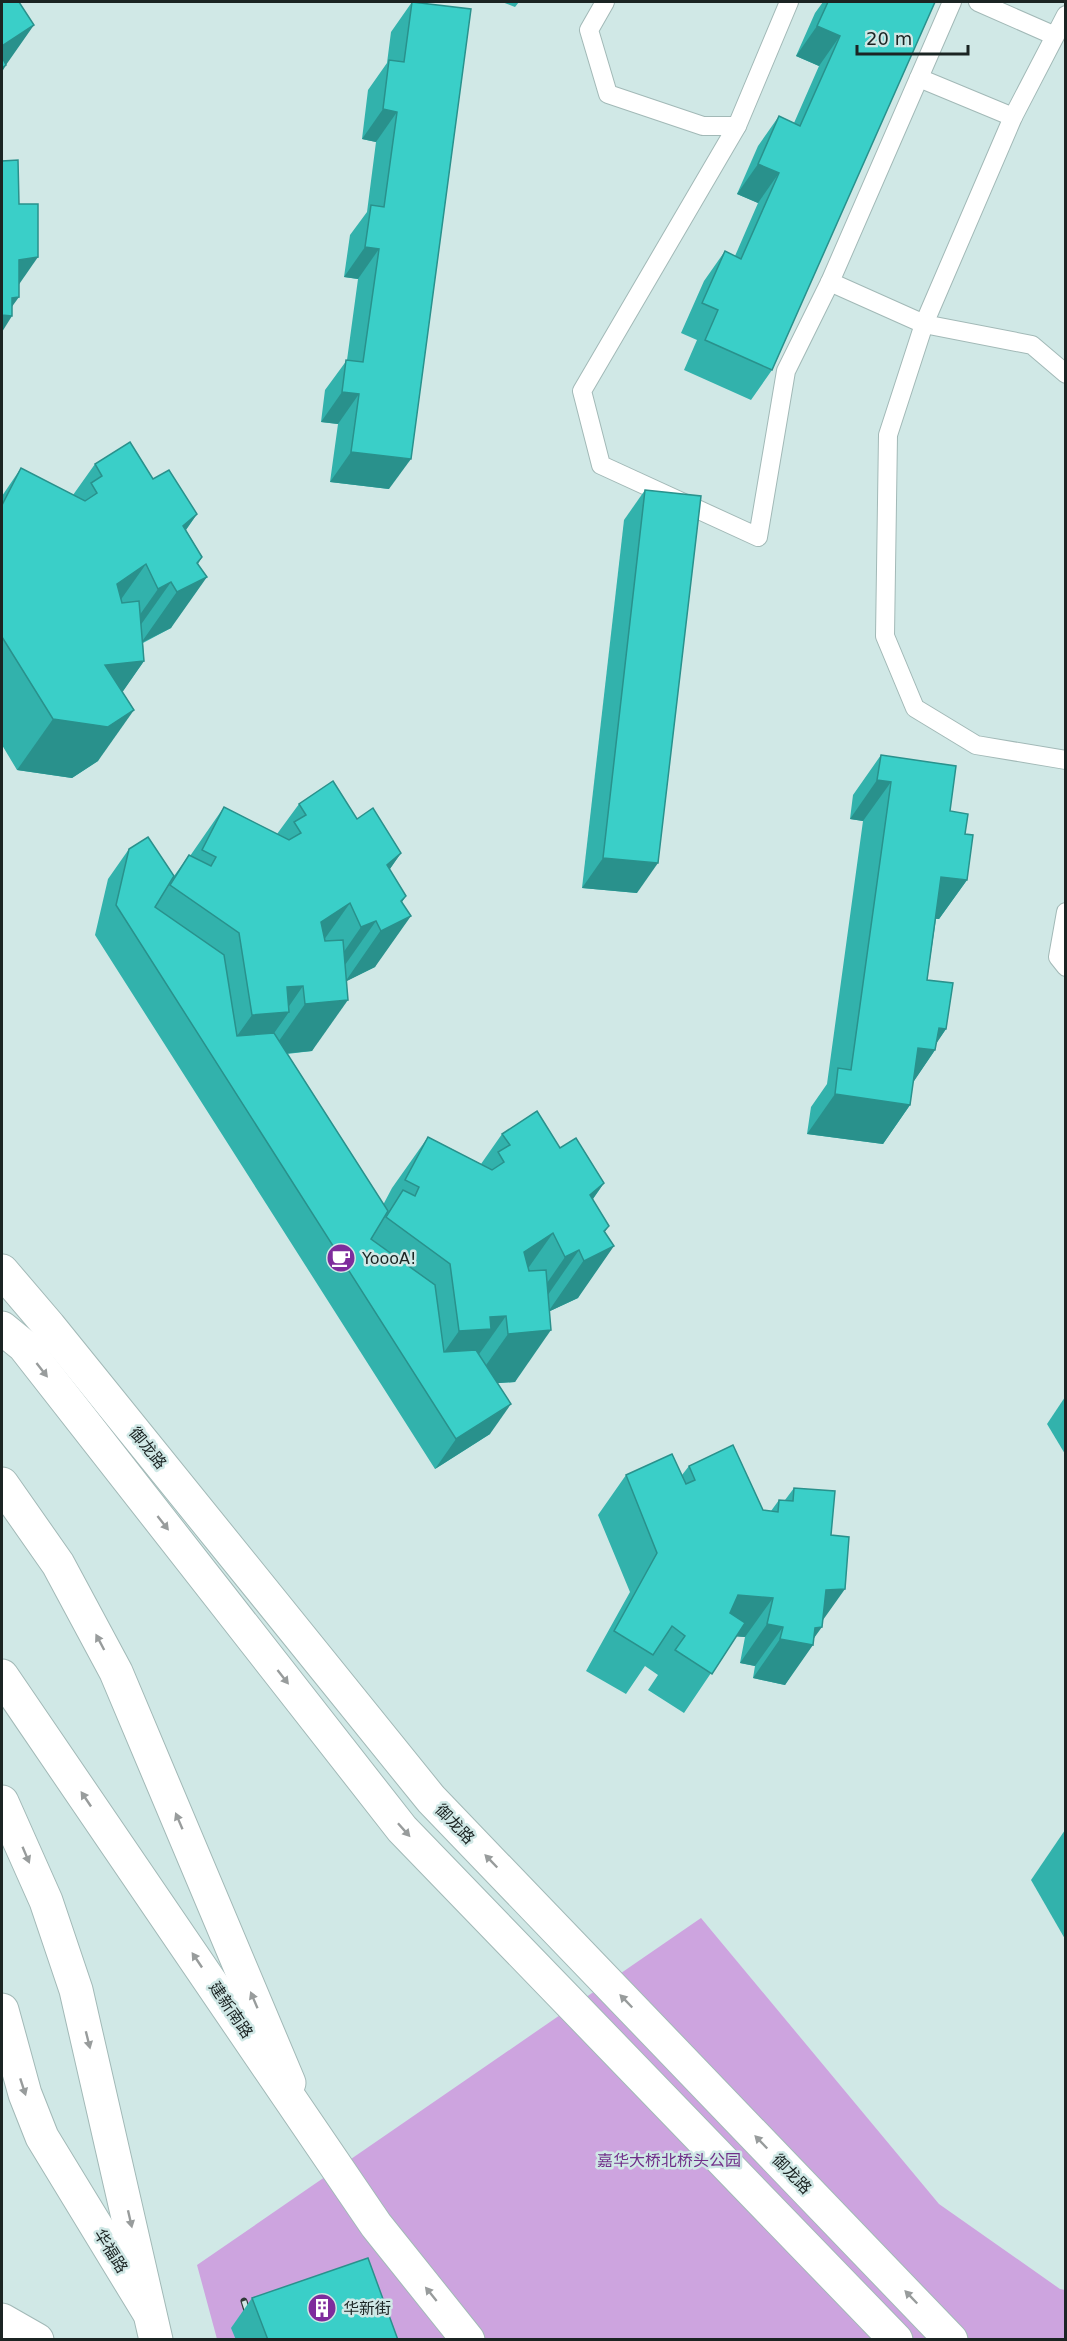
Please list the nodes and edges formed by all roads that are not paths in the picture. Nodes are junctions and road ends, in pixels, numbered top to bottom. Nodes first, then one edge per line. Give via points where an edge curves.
1 (605, 2) edge
2 (789, 2) edge
3 (952, 2) edge
4 (978, 2) edge
5 (1065, 15) edge
6 (1053, 35) junction
7 (919, 78) junction
8 (1013, 117) junction
9 (737, 126) junction
10 (830, 282) junction
11 (924, 324) junction
12 (1065, 374) edge
13 (1065, 760) edge
14 (1065, 912) edge
15 (1065, 968) edge
16 (2, 1271) edge
17 (2, 1328) edge
18 (2, 1484) edge
19 (2, 1676) edge
20 (2, 1802) edge
21 (3, 2023) edge
22 (301, 2112) junction
23 (2, 2320) edge
24 (154, 2329) edge
25 (37, 2340) edge
26 (468, 2340) edge
27 (896, 2340) edge
28 (951, 2340) edge

1 - 9 lane via 589,30 608,94 703,126
2 - 9 lane
3 - 7 lane
4 - 6 lane
5 - 6 lane
6 - 8 lane
7 - 8 lane
7 - 10 lane
8 - 11 lane
9 - 10 lane via 582,391 601,465 758,537 786,371
10 - 11 lane
11 - 12 lane via 1032,345
11 - 13 lane via 888,435 885,636 915,708 976,745
14 - 15 lane via 1058,957
28 -> 16 main road, 御龙路 via 431,1799
17 -> 27 main road, 御龙路 via 24,1346 402,1829
22 -> 18 main road via 116,1672 58,1564
22 -> 19 main road, 建新南路
20 -> 24 main road via 46,1901 75,1990
21 -> 24 main road, 华福路 via 42,2137
26 -> 22 main road, 建新南路 via 375,2225
23 - 25 main road

